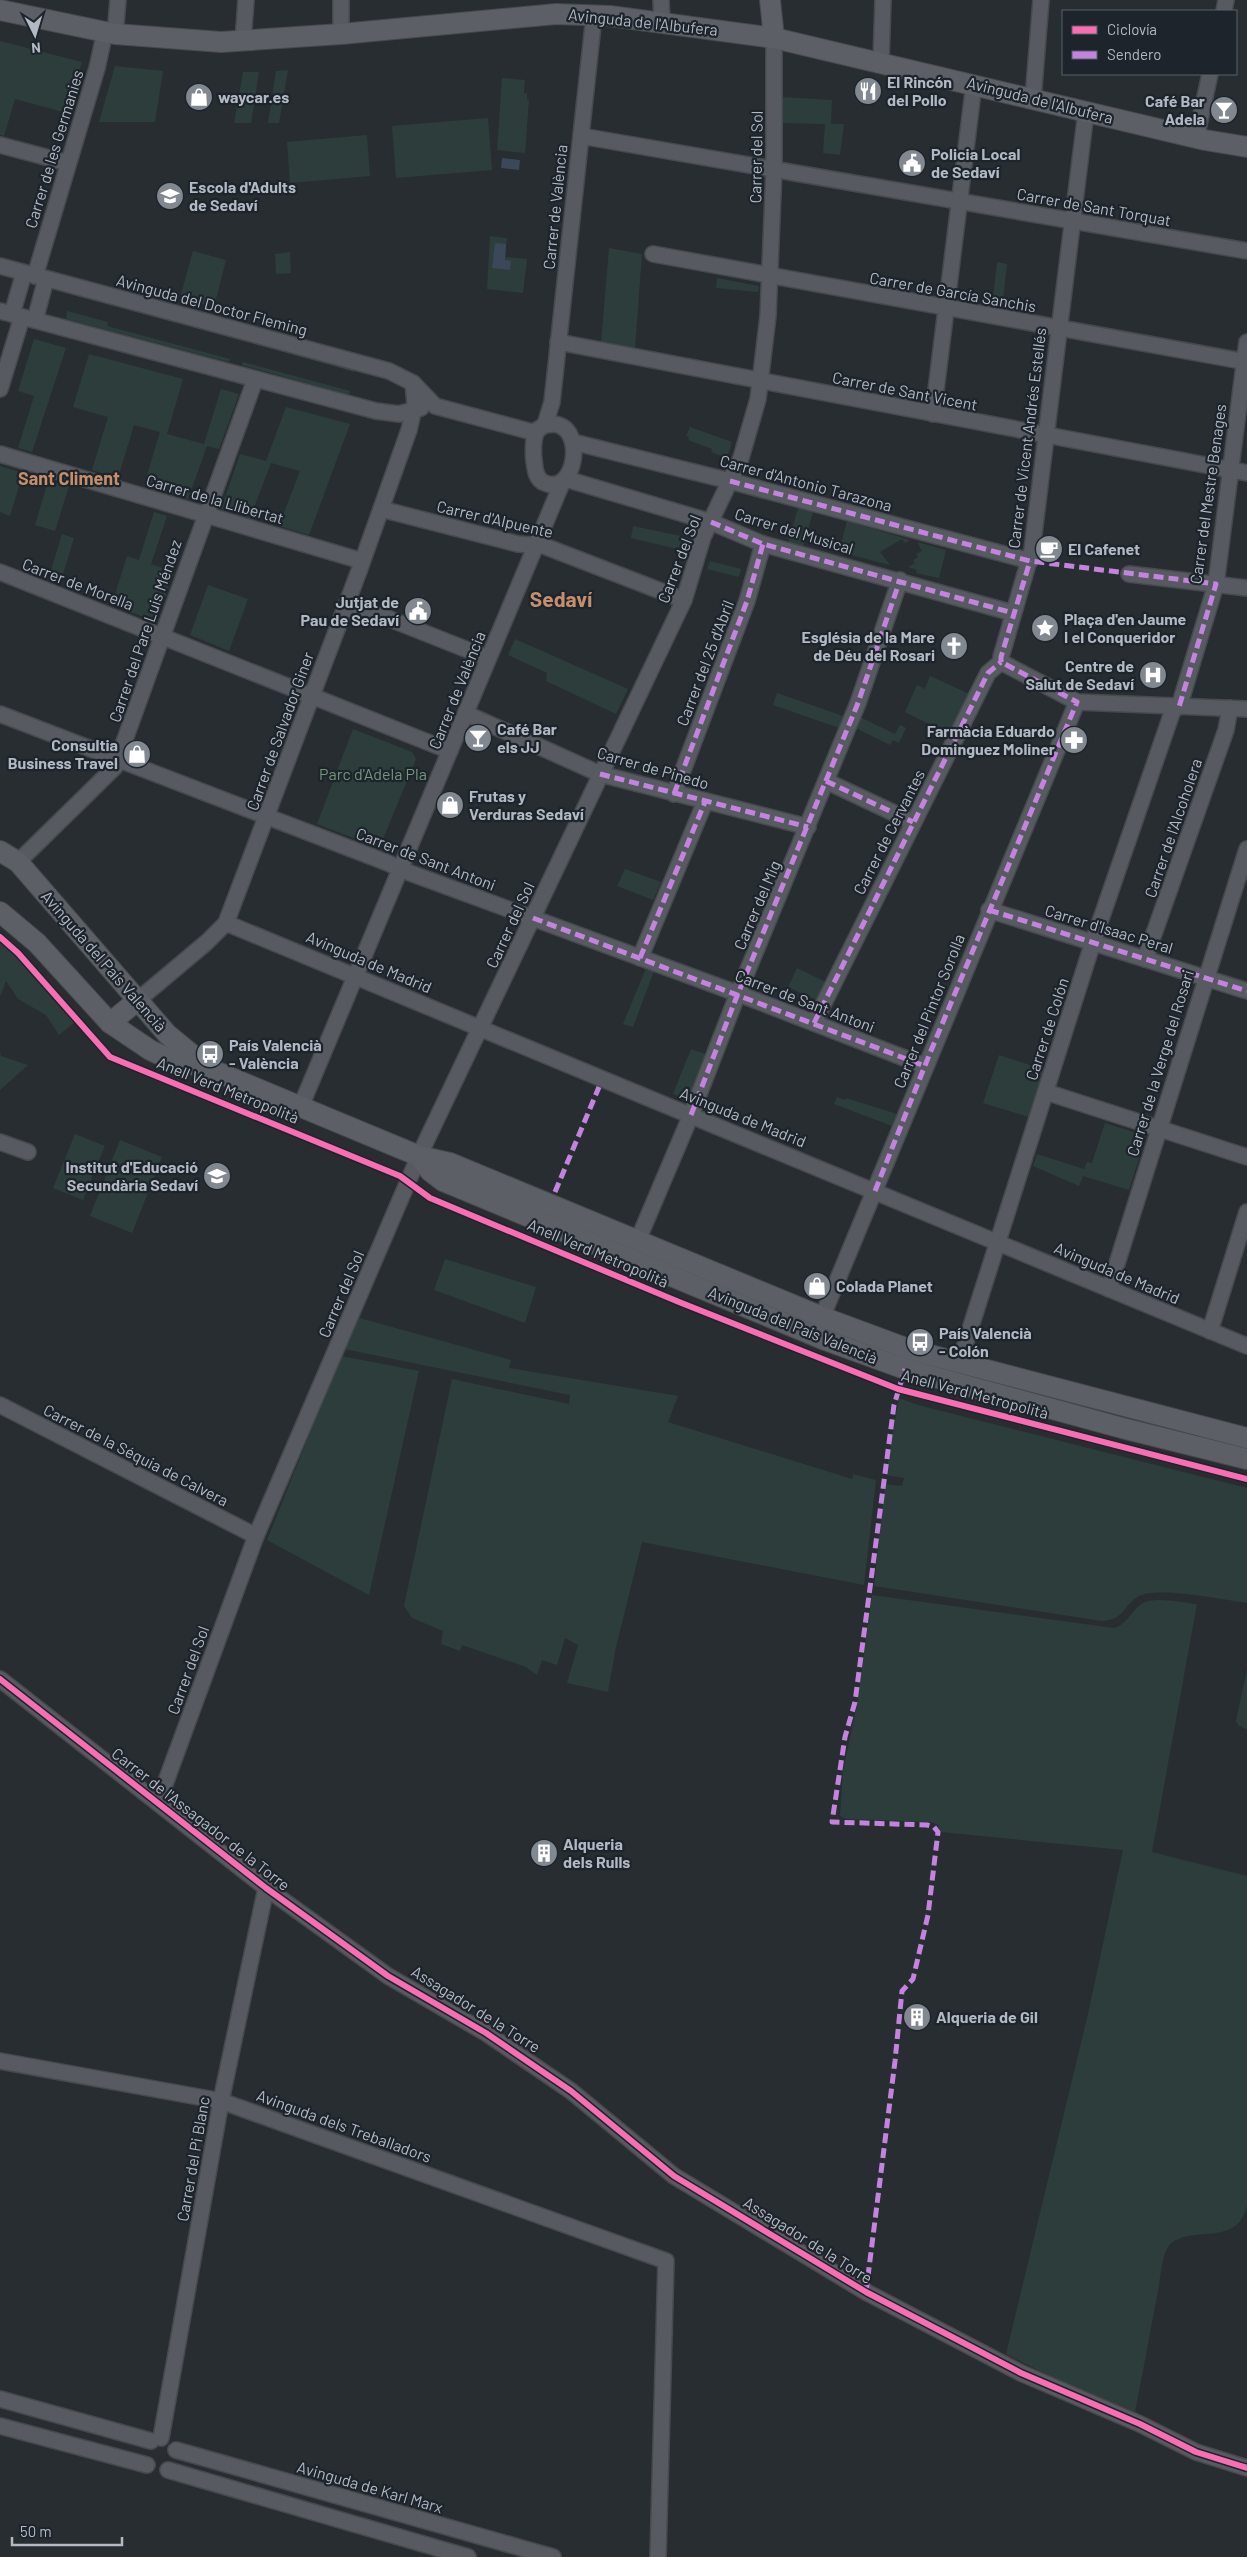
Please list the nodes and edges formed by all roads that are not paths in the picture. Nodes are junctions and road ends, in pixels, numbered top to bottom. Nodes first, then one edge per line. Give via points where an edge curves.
1 (118, 0) edge
2 (246, 0) edge
3 (341, 0) edge
4 (661, 0) edge
5 (770, 0) edge
6 (883, 0) edge
7 (1041, 0) edge
8 (0, 10) edge
9 (594, 16) junction
10 (662, 22) junction
11 (110, 33) junction
12 (341, 34) junction
13 (774, 38) junction
14 (243, 42) junction
15 (881, 62) junction
16 (1210, 75) edge
17 (974, 84) junction
18 (1033, 99) junction
19 (1086, 112) junction
20 (581, 136) junction
21 (1196, 138) junction
22 (0, 145) edge
23 (1247, 147) edge
24 (68, 163) junction
25 (774, 168) junction
26 (959, 201) junction
27 (1071, 221) junction
28 (1247, 251) edge
29 (653, 254) dead end
30 (0, 266) edge
31 (35, 276) junction
32 (769, 276) junction
33 (946, 308) junction
34 (17, 315) edge
35 (1058, 328) junction
36 (558, 342) junction
37 (1247, 342) edge
38 (1246, 361) edge
39 (255, 380) junction
40 (761, 381) junction
41 (413, 383) junction
42 (0, 389) edge
43 (552, 402) junction
44 (435, 406) junction
45 (413, 411) junction
46 (933, 414) junction
47 (562, 425) junction
48 (540, 429) junction
49 (1045, 435) junction
50 (573, 442) junction
51 (0, 454) edge
52 (1229, 469) junction
53 (1247, 472) edge
54 (564, 481) junction
55 (730, 481) junction
56 (546, 484) junction
57 (381, 509) junction
58 (551, 509) junction
59 (204, 515) junction
60 (711, 522) junction
61 (537, 544) junction
62 (763, 544) junction
63 (362, 561) junction
64 (1030, 561) junction
65 (0, 572) edge
66 (1129, 574) dead end
67 (900, 580) junction
68 (1216, 584) junction
69 (1247, 588) edge
70 (684, 600) junction
71 (347, 602) junction
72 (1013, 613) junction
73 (162, 636) junction
74 (488, 658) junction
75 (1001, 662) junction
76 (312, 696) junction
77 (1077, 702) junction
78 (1177, 707) junction
79 (1230, 708) junction
80 (1247, 709) edge
81 (0, 714) edge
82 (467, 714) junction
83 (450, 751) junction
84 (119, 758) junction
85 (600, 774) junction
86 (826, 781) junction
87 (674, 794) junction
88 (706, 802) junction
89 (267, 816) junction
90 (913, 822) junction
91 (808, 827) junction
92 (0, 851) edge
93 (1246, 858) edge
94 (18, 862) junction
95 (402, 870) junction
96 (989, 910) junction
97 (0, 912) edge
98 (533, 918) junction
99 (226, 922) junction
100 (1093, 942) junction
101 (640, 958) junction
102 (1145, 959) junction
103 (356, 975) junction
104 (1205, 978) junction
105 (1247, 991) edge
106 (739, 994) junction
107 (138, 1000) junction
108 (110, 1023) junction
109 (814, 1023) junction
110 (480, 1028) junction
111 (925, 1066) junction
112 (210, 1069) junction
113 (1046, 1092) junction
114 (301, 1106) junction
115 (691, 1115) junction
116 (1158, 1128) junction
117 (0, 1142) edge
118 (28, 1152) dead end
119 (420, 1156) junction
120 (1247, 1157) edge
121 (875, 1191) junction
122 (1247, 1212) edge
123 (638, 1240) junction
124 (998, 1242) junction
125 (1109, 1288) junction
126 (818, 1326) junction
127 (1210, 1331) junction
128 (1247, 1346) edge
129 (959, 1364) junction
130 (939, 1378) junction
131 (0, 1405) edge
132 (1247, 1438) edge
133 (1247, 1459) edge
134 (256, 1536) junction
135 (0, 1679) edge
136 (158, 1803) junction
137 (266, 1888) junction
138 (388, 1976) joint
139 (0, 2061) edge
140 (221, 2101) junction
141 (0, 2400) edge
142 (0, 2426) edge
143 (156, 2439) junction
144 (176, 2450) junction
145 (147, 2465) junction
146 (1247, 2468) edge
147 (168, 2470) junction
148 (468, 2557) edge
149 (553, 2557) edge
150 (658, 2557) edge

1 - 11 street, Carrer de les Germanies
2 - 14 street
3 - 12 street
4 - 10 street
5 - 13 street
6 - 15 street
7 - 18 street
8 - 11 street, Avinguda de l'Albufera
9 - 10 street, Avinguda de l'Albufera
9 - 12 street, Avinguda de l'Albufera via 556,14
9 - 20 street, Carrer de València
10 - 13 street, Avinguda de l'Albufera
11 - 14 street, Avinguda de l'Albufera via 174,40
11 - 24 street, Carrer de les Germanies
12 - 14 street, Avinguda de l'Albufera
13 - 15 street, Avinguda de l'Albufera
13 - 25 street, Carrer del Sol
15 - 17 street, Avinguda de l'Albufera
16 - 21 street
17 - 18 street, Avinguda de l'Albufera
17 - 26 street
18 - 19 street, Avinguda de l'Albufera
19 - 21 street, Avinguda de l'Albufera
19 - 27 street, Carrer de Vicent Andrés Estellés
20 - 25 street, Carrer de Sant Torquat
20 - 36 street, Carrer de València
21 - 23 street, Avinguda de l'Albufera
22 - 24 street
24 - 31 street, Carrer de les Germanies
25 - 26 street, Carrer de Sant Torquat
25 - 32 street, Carrer del Sol
26 - 27 street, Carrer de Sant Torquat
26 - 33 street
27 - 28 street, Carrer de Sant Torquat
27 - 35 street, Carrer de Vicent Andrés Estellés
29 - 32 street, Carrer de García Sanchis
30 - 31 street, Avinguda del Doctor Fleming
31 - 34 street, Carrer de les Germanies
31 - 34 street, Carrer de les Germanies
31 - 41 street, Avinguda del Doctor Fleming via 389,370
32 - 33 street, Carrer de García Sanchis
32 - 40 street, Carrer del Sol
33 - 35 street, Carrer de García Sanchis
33 - 46 street
34 - 39 street
34 - 42 street, Carrer de les Germanies
35 - 38 street, Carrer de García Sanchis
35 - 49 street, Carrer de Vicent Andrés Estellés
36 - 40 street, Carrer de Sant Vicent
36 - 43 street, Carrer de València
37 - 38 street, Carrer del Mestre Benages
38 - 52 street, Carrer del Mestre Benages
39 - 45 street via 393,414
39 - 59 street, Carrer del Pare Luis Méndez
40 - 46 street, Carrer de Sant Vicent
40 - 55 street, Carrer del Sol via 740,458
41 - 44 street, Avinguda del Doctor Fleming
41 - 45 street
43 - 47 street, Carrer de València
43 - 48 street, Carrer de València
44 - 45 street
44 - 48 street
45 - 57 street, Carrer de Salvador Giner
46 - 49 street, Carrer de Sant Vicent
47 - 48 street
47 - 50 street
48 - 56 street via 533,444 536,471
49 - 52 street, Carrer de Sant Vicent
49 - 64 street, Carrer de Vicent Andrés Estellés
50 - 54 street via 571,469
50 - 55 street, Carrer d'Antonio Tarazona
51 - 59 street, Carrer de la Llibertat
52 - 53 street, Carrer de Sant Vicent
52 - 68 street, Carrer del Mestre Benages
54 - 56 street
54 - 58 street, Carrer de València
54 - 60 street, Carrer del Musical
55 - 60 street, Carrer del Sol
55 - 64 street, Carrer d'Antonio Tarazona
56 - 58 street
57 - 61 street, Carrer d'Alpuente via 518,544
57 - 63 street, Carrer de Salvador Giner
58 - 61 street, Carrer de València
59 - 63 street, Carrer de la Llibertat
59 - 73 street, Carrer del Pare Luis Méndez
60 - 62 street, Carrer del Musical
60 - 70 street, Carrer del Sol via 703,537
61 - 70 street, Carrer d'Alpuente
61 - 74 street, Carrer de València
62 - 67 street, Carrer del Musical
62 - 87 street, Carrer del 25 d'Abril via 747,601
63 - 71 street, Carrer de Salvador Giner
64 - 72 street
65 - 73 street, Carrer de Morella
66 - 68 street
67 - 72 street, Carrer del Musical
67 - 86 street, Carrer del Mig via 881,640
68 - 69 street
68 - 78 street, Carrer del Mestre Benages
70 - 85 street, Carrer del Sol
71 - 74 street
71 - 76 street, Carrer de Salvador Giner
72 - 75 street
73 - 76 street, Carrer de Morella
73 - 84 street, Carrer del Pare Luis Méndez
74 - 82 street, Carrer de València
75 - 77 street
75 - 90 street, Carrer de Cervantes via 988,673
76 - 83 street, Carrer de Morella
76 - 89 street, Carrer de Salvador Giner
77 - 78 street
77 - 96 street, Carrer del Pintor Sorolla
78 - 79 street
78 - 100 street, Carrer de Colón
79 - 80 street
79 - 102 street, Carrer de l'Alcoholera via 1226,730
81 - 84 street, Carrer de Sant Antoni
82 - 83 street, Carrer de València
82 - 85 street, Carrer de Pinedo
83 - 95 street, Carrer de València
84 - 89 street, Carrer de Sant Antoni
84 - 94 street, Carrer del Pare Luis Méndez via 109,775
85 - 87 street, Carrer de Pinedo
85 - 98 street, Carrer del Sol
86 - 90 street
86 - 91 street, Carrer del Mig
87 - 88 street, Carrer de Pinedo
88 - 91 street, Carrer de Pinedo
88 - 101 street
89 - 95 street, Carrer de Sant Antoni
89 - 99 street, Carrer de Salvador Giner
90 - 109 street, Carrer de Cervantes
91 - 106 street, Carrer del Mig
92 - 94 street, Avinguda del País Valencià
93 - 104 street, Carrer de la Verge del Rosari
94 - 107 street, Avinguda del País Valencià
95 - 98 street, Carrer de Sant Antoni
95 - 103 street, Carrer de València
96 - 100 street, Carrer d'Isaac Peral
96 - 111 street, Carrer del Pintor Sorolla
97 - 108 street, Avinguda del País Valencià via 37,943
98 - 101 street, Carrer de Sant Antoni
98 - 110 street, Carrer del Sol
99 - 103 street, Avinguda de Madrid
99 - 107 street, Carrer de Salvador Giner
100 - 102 street, Carrer d'Isaac Peral
100 - 113 street, Carrer de Colón
101 - 106 street, Carrer de Sant Antoni
102 - 104 street, Carrer d'Isaac Peral
103 - 110 street, Avinguda de Madrid
103 - 114 street, Carrer de València
104 - 105 street, Carrer d'Isaac Peral
104 - 116 street, Carrer de la Verge del Rosari
106 - 109 street, Carrer de Sant Antoni
106 - 115 street, Carrer del Mig
107 - 108 street
107 - 112 street, Avinguda del País Valencià via 167,1034
108 - 112 street, Avinguda del País Valencià via 165,1057
109 - 111 street, Carrer de Sant Antoni
110 - 115 street, Avinguda de Madrid
110 - 119 street, Carrer del Sol
111 - 121 street, Carrer del Pintor Sorolla
112 - 114 street, Avinguda del País Valencià
113 - 116 street
113 - 124 street, Carrer de Colón
114 - 119 street, Avinguda del País Valencià
115 - 121 street, Avinguda de Madrid
115 - 123 street, Carrer del Mig
116 - 120 street
116 - 125 street, Carrer de la Verge del Rosari
117 - 118 street
119 - 123 street, Avinguda del País Valencià via 450,1163
119 - 126 street, Avinguda del País Valencià via 430,1171 443,1181
119 - 134 street, Carrer del Sol
121 - 124 street, Avinguda de Madrid
121 - 126 street, Carrer del Pintor Sorolla
122 - 127 street
123 - 126 street, Avinguda del País Valencià
124 - 125 street, Avinguda de Madrid
124 - 129 street, Carrer de Colón
125 - 127 street, Avinguda de Madrid
126 - 129 street, Avinguda del País Valencià
126 - 130 street, Avinguda del País Valencià via 905,1369
127 - 128 street, Avinguda de Madrid
129 - 130 street via 953,1373
129 - 132 street, Avinguda del País Valencià
130 - 133 street, Avinguda del País Valencià
131 - 134 street, Carrer de la Séquia de Calvera
134 - 136 street, Carrer del Sol
135 - 136 street, Carrer de l'Assagador de la Torre
136 - 137 street, Carrer de l'Assagador de la Torre
137 - 138 street, Carrer de l'Assagador de la Torre
137 - 140 street, Carrer del Pi Blanc
138 - 146 street, Assagador de la Torre via 486,2033 571,2091 674,2176 858,2287 1021,2373 1196,2452
139 - 140 street, Avinguda dels Treballadors
140 - 143 street, Carrer del Pi Blanc
140 - 150 street, Avinguda dels Treballadors via 666,2260
141 - 143 street
142 - 145 street
143 - 144 street via 173,2443
143 - 145 street via 143,2452
144 - 147 street via 177,2460
144 - 149 street, Avinguda de Karl Marx
145 - 147 street via 159,2472
147 - 148 street

